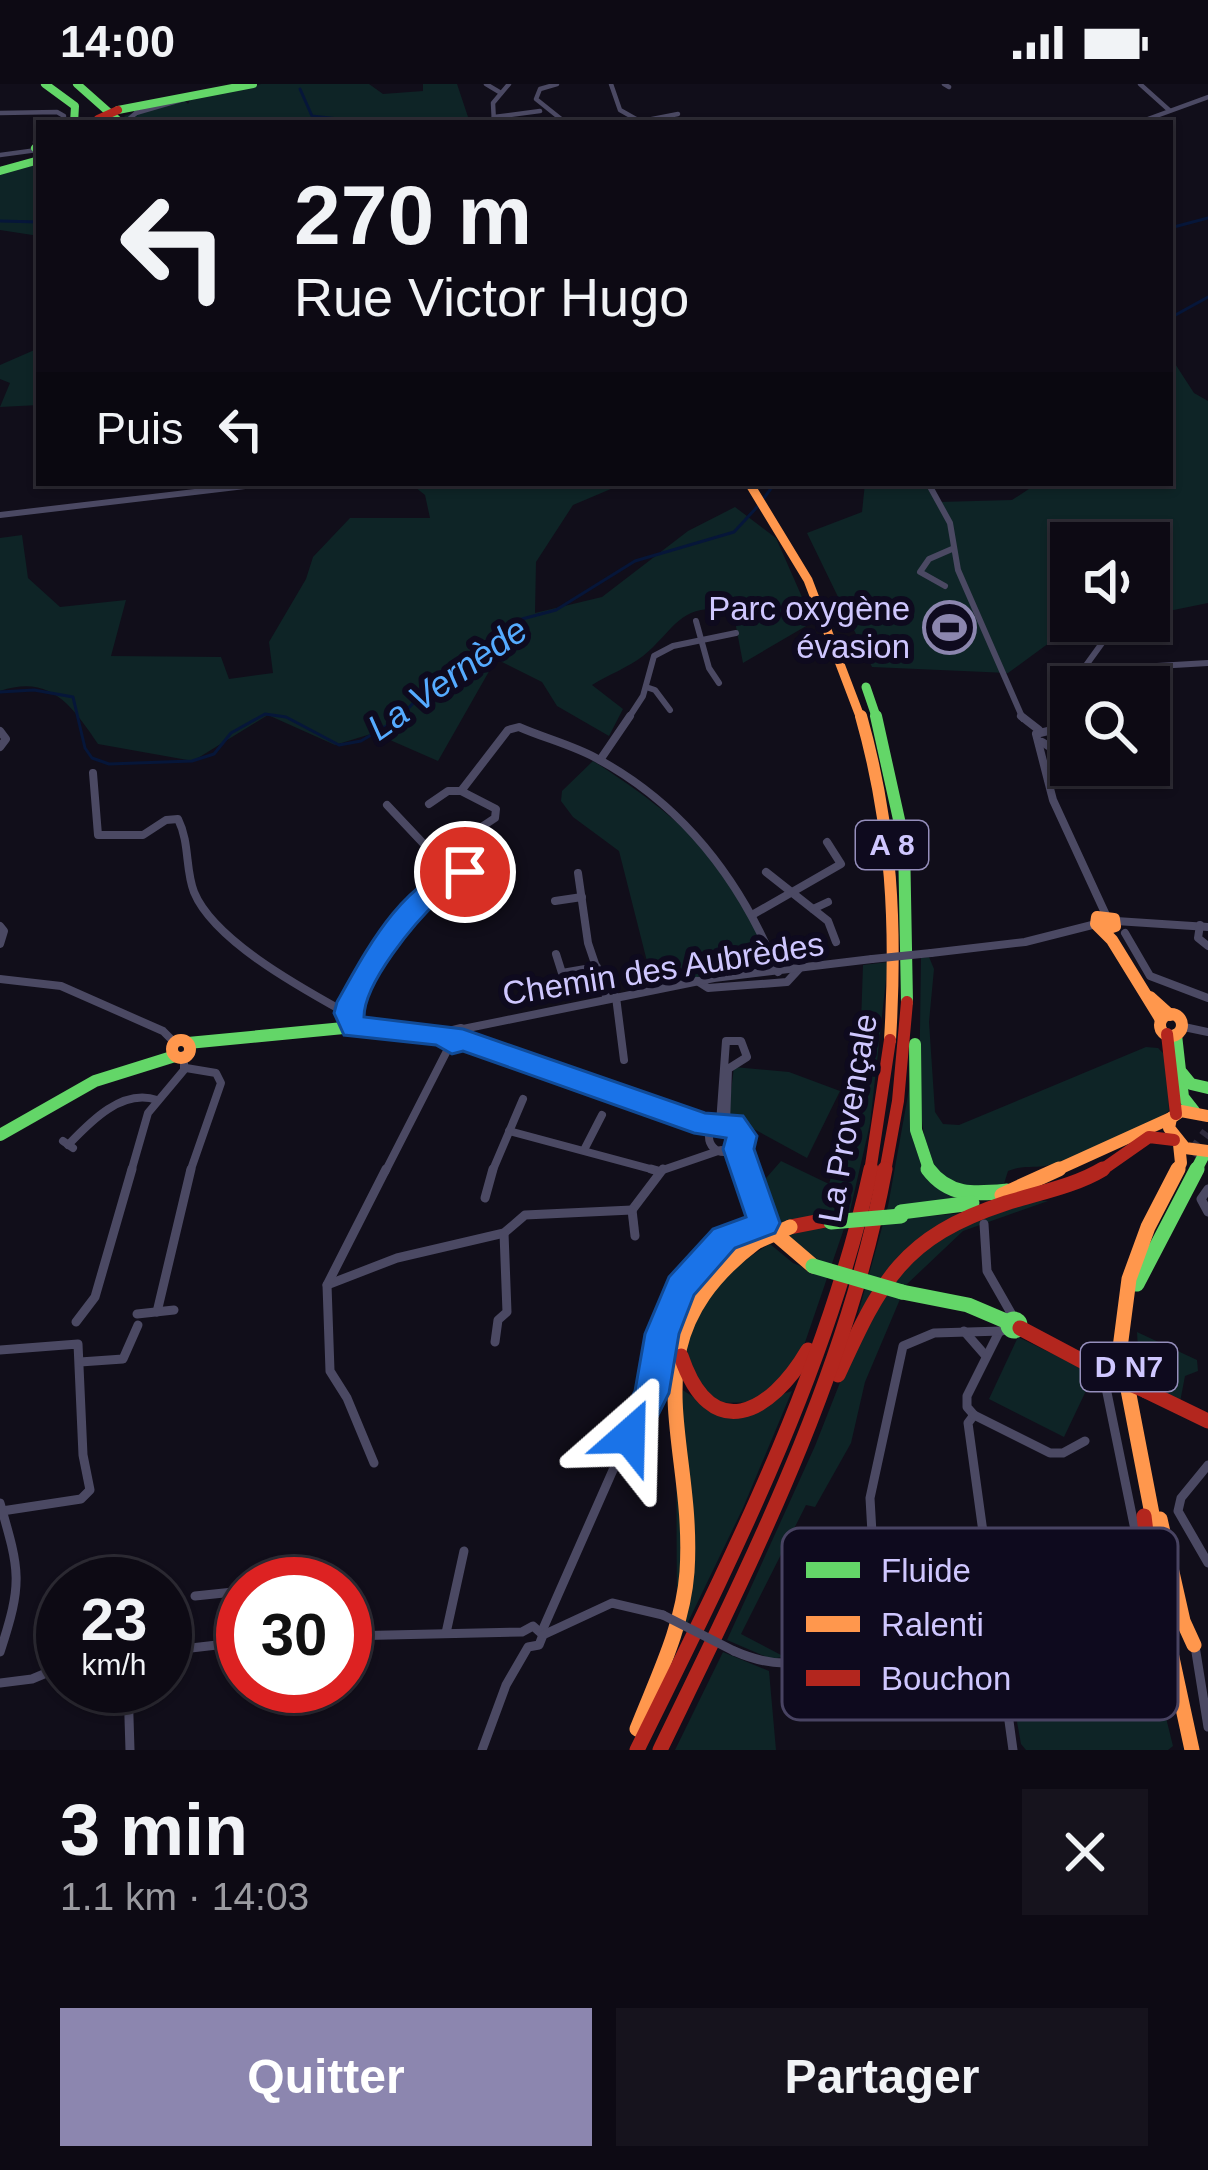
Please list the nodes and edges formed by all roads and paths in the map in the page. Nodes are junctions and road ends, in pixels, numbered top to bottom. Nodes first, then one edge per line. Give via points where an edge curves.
1 (45, 84) edge
2 (73, 84) edge
3 (253, 84) edge
4 (486, 84) edge
5 (509, 84) edge
6 (557, 84) edge
7 (611, 84) edge
8 (1140, 84) edge
9 (200, 92) junction
10 (501, 93) junction
11 (1208, 97) edge
12 (644, 110) dead end
13 (540, 111) dead end
14 (1170, 111) junction
15 (0, 113) edge
16 (678, 114) dead end
17 (653, 118) junction
18 (108, 119) edge
19 (63, 120) edge
20 (74, 120) edge
21 (129, 120) edge
22 (494, 120) edge
23 (562, 120) edge
24 (639, 120) edge
25 (648, 120) edge
26 (1145, 120) edge
27 (36, 148) edge
28 (36, 149) edge
29 (0, 154) edge
30 (1, 170) edge
31 (246, 486) edge
32 (758, 486) edge
33 (930, 486) edge
34 (771, 504) junction
35 (0, 515) edge
36 (952, 550) junction
37 (945, 586) dead end
38 (696, 621) dead end
39 (736, 633) dead end
40 (702, 640) junction
41 (1208, 662) edge
42 (1144, 666) edge
43 (719, 683) dead end
44 (646, 687) junction
45 (670, 710) dead end
46 (1039, 730) junction
47 (1050, 730) edge
48 (0, 731) edge
49 (1041, 741) junction
50 (1050, 745) edge
51 (0, 747) edge
52 (600, 760) junction
53 (1050, 772) edge
54 (93, 773) dead end
55 (1048, 780) junction
56 (461, 791) junction
57 (429, 804) dead end
58 (388, 805) dead end
59 (483, 826) dead end
60 (827, 842) dead end
61 (475, 869) dead end
62 (766, 872) dead end
63 (578, 873) dead end
64 (454, 876) junction
65 (789, 890) junction
66 (582, 897) junction
67 (555, 901) dead end
68 (829, 902) dead end
69 (813, 909) junction
70 (752, 915) junction
71 (1110, 925) junction
72 (0, 926) edge
73 (1204, 926) edge
74 (783, 940) dead end
75 (836, 942) dead end
76 (0, 944) edge
77 (1208, 946) edge
78 (769, 947) junction
79 (556, 954) dead end
80 (911, 966) junction
81 (597, 968) junction
82 (799, 969) junction
83 (778, 972) junction
84 (0, 979) edge
85 (697, 981) junction
86 (612, 998) junction
87 (1208, 998) edge
88 (351, 1020) junction
89 (1176, 1032) junction
90 (1208, 1033) edge
91 (456, 1037) junction
92 (181, 1052) junction
93 (624, 1060) dead end
94 (1179, 1062) junction
95 (1208, 1088) edge
96 (523, 1099) dead end
97 (158, 1101) junction
98 (1203, 1112) edge
99 (602, 1115) dead end
100 (1173, 1116) junction
101 (715, 1130) junction
102 (509, 1131) junction
103 (0, 1135) edge
104 (1177, 1142) junction
105 (68, 1144) dead end
106 (739, 1145) junction
107 (584, 1150) junction
108 (723, 1150) junction
109 (1202, 1152) edge
110 (703, 1156) junction
111 (743, 1163) junction
112 (658, 1171) junction
113 (1208, 1189) edge
114 (1015, 1193) junction
115 (485, 1198) dead end
116 (1207, 1208) edge
117 (632, 1210) junction
118 (764, 1223) junction
119 (984, 1224) dead end
120 (503, 1233) junction
121 (635, 1236) dead end
122 (757, 1244) junction
123 (1133, 1268) junction
124 (840, 1284) junction
125 (327, 1285) junction
126 (174, 1310) dead end
127 (157, 1312) junction
128 (76, 1322) dead end
129 (1010, 1326) junction
130 (963, 1330) junction
131 (495, 1342) dead end
132 (0, 1349) edge
133 (986, 1355) junction
134 (80, 1362) junction
135 (1103, 1372) junction
136 (974, 1415) junction
137 (1131, 1416) junction
138 (1208, 1421) edge
139 (808, 1429) junction
140 (629, 1436) dead end
141 (1085, 1442) dead end
142 (374, 1463) dead end
143 (1207, 1468) edge
144 (613, 1470) dead end
145 (1, 1507) edge
146 (1159, 1514) junction
147 (872, 1528) edge
148 (982, 1528) edge
149 (1133, 1528) edge
150 (1146, 1528) edge
151 (1154, 1528) edge
152 (1161, 1528) edge
153 (1162, 1528) edge
154 (14, 1544) junction
155 (0, 1547) edge
156 (464, 1551) dead end
157 (1208, 1564) edge
158 (216, 1594) edge
159 (1178, 1595) edge
160 (195, 1596) dead end
161 (522, 1632) junction
162 (446, 1633) junction
163 (542, 1633) junction
164 (372, 1635) edge
165 (1178, 1645) edge
166 (1195, 1645) edge
167 (528, 1647) junction
168 (0, 1652) edge
169 (782, 1665) edge
170 (36, 1677) edge
171 (0, 1683) edge
172 (1178, 1687) edge
173 (129, 1713) edge
174 (1178, 1713) edge
175 (1009, 1720) edge
176 (1208, 1727) edge
177 (130, 1750) edge
178 (482, 1750) edge
179 (634, 1750) edge
180 (660, 1750) edge
181 (1013, 1750) edge
182 (1191, 1750) edge
183 (1202, 1750) edge

1 - 20 main road via 74,106
2 - 18 main road
3 - 9 main road
4 - 10 street
5 - 10 street
6 - 23 street via 536,99
7 - 24 street via 618,107
8 - 14 street
9 - 18 main road
9 - 21 street
10 - 22 street
11 - 14 street
12 - 17 street
13 - 22 street
14 - 26 street
15 - 19 street via 56,112
16 - 17 street
17 - 25 street
27 - 29 street
28 - 30 main road
31 - 35 street
32 - 34 main road, La Provençale / A 8
33 - 36 street via 950,523
34 - 80 main road, La Provençale / A 8 via 819,575 886,742 905,847
34 - 124 main road, La Provençale / A 8 via 865,713 892,841 892,1033 871,1168
36 - 37 street via 928,559 920,572
36 - 46 street via 1022,718
38 - 40 street
39 - 40 street
40 - 43 street
40 - 44 street via 653,656
41 - 42 street
44 - 45 street
44 - 52 street
46 - 47 street
46 - 49 street
48 - 51 street
49 - 50 street
49 - 55 street
52 - 56 street via 519,727 498,740
52 - 70 street via 701,839
53 - 55 street
54 - 88 street via 98,835 142,835 178,819 200,903 243,945
55 - 71 street
56 - 57 street
56 - 59 street via 496,809
58 - 64 street
60 - 65 street via 841,864
61 - 64 street
62 - 65 street
63 - 66 street
64 - 88 street via 398,925
65 - 69 street
65 - 70 street
66 - 67 street
66 - 81 street
68 - 69 street
69 - 75 street
70 - 78 street
71 - 73 street
71 - 82 street, Chemin des Aubrèdes, bridge
71 - 87 street via 1147,977
71 - 89 main road via 1165,1017 1158,1027
72 - 76 street
73 - 77 street via 1198,938
74 - 78 street
78 - 83 street
79 - 81 street via 562,973
80 - 114 main road via 922,1163 934,1182 962,1196
80 - 139 main road, La Provençale / A 8 via 878,1205
81 - 86 street
82 - 83 street, Chemin des Aubrèdes
82 - 85 street via 787,982 708,988
83 - 85 street, Chemin des Aubrèdes
84 - 92 street via 61,986 164,1031
85 - 86 street, Chemin des Aubrèdes
86 - 91 street, Chemin des Aubrèdes
86 - 93 street
88 - 91 main road
88 - 92 main road
89 - 90 street
89 - 94 main road
89 - 100 main road
91 - 101 street
91 - 125 street
92 - 97 street
92 - 103 main road via 75,1090
92 - 127 street via 221,1083 185,1188
94 - 95 main road via 1184,1078
94 - 98 main road via 1183,1097
96 - 102 street
97 - 105 street via 146,1096 101,1111
97 - 128 street via 95,1297
98 - 100 main road
99 - 107 street
100 - 104 main road
100 - 114 main road
101 - 101 street via 728,1069 747,1058 741,1041 726,1041
101 - 106 street via 739,1130
101 - 108 street
101 - 110 street
102 - 107 street
102 - 115 street
104 - 109 main road
104 - 114 main road via 1150,1137 1099,1173
104 - 123 main road, D N7 via 1180,1163
106 - 108 street
106 - 111 main road
107 - 112 street
108 - 110 street
108 - 111 main road
109 - 123 main road
109 - 146 main road, D N7 via 1131,1306 1132,1390
110 - 112 street
111 - 118 main road
112 - 117 street
113 - 116 street via 1201,1199
114 - 122 main road, bridge via 790,1229
114 - 139 main road via 901,1261 867,1306
117 - 120 street via 525,1215
117 - 121 street
118 - 129 main road, bridge via 787,1253 814,1266 968,1306
118 - 140 street via 724,1238 670,1305 652,1393
119 - 129 street via 987,1270
120 - 125 street via 397,1258
120 - 131 street via 507,1312
122 - 124 main road via 708,1289 684,1338 685,1376 719,1410 757,1410 789,1386
122 - 179 main road via 705,1286 675,1352 686,1577
123 - 137 main road, D N7 via 1120,1348
124 - 179 main road, La Provençale / A 8 via 770,1472
125 - 142 street via 330,1371
126 - 127 street
127 - 134 street via 137,1320 123,1359
129 - 130 street
129 - 133 street
129 - 135 main road
130 - 133 street
130 - 147 street via 903,1346 870,1498
132 - 134 street via 72,1342
133 - 136 street via 967,1396
134 - 145 street via 82,1469 90,1490 81,1499
135 - 138 main road, bridge
135 - 149 street
136 - 141 street via 1050,1453
136 - 148 street via 968,1423
137 - 150 main road
137 - 151 main road, D N7
139 - 180 main road, La Provençale / A 8
143 - 157 street via 1178,1510
144 - 163 street
145 - 154 street
146 - 152 main road, D N7
146 - 153 main road
154 - 155 street
154 - 168 street via 14,1610
156 - 162 street
158 - 160 street
159 - 166 main road
161 - 162 street
161 - 163 street via 530,1626
161 - 167 street
162 - 164 street
163 - 167 street via 539,1645
163 - 169 street, bridge via 612,1603 663,1615
165 - 183 main road, D N7
166 - 176 street
167 - 178 street
170 - 171 street
172 - 182 main road, D N7
173 - 177 street
174 - 182 main road
175 - 181 street

